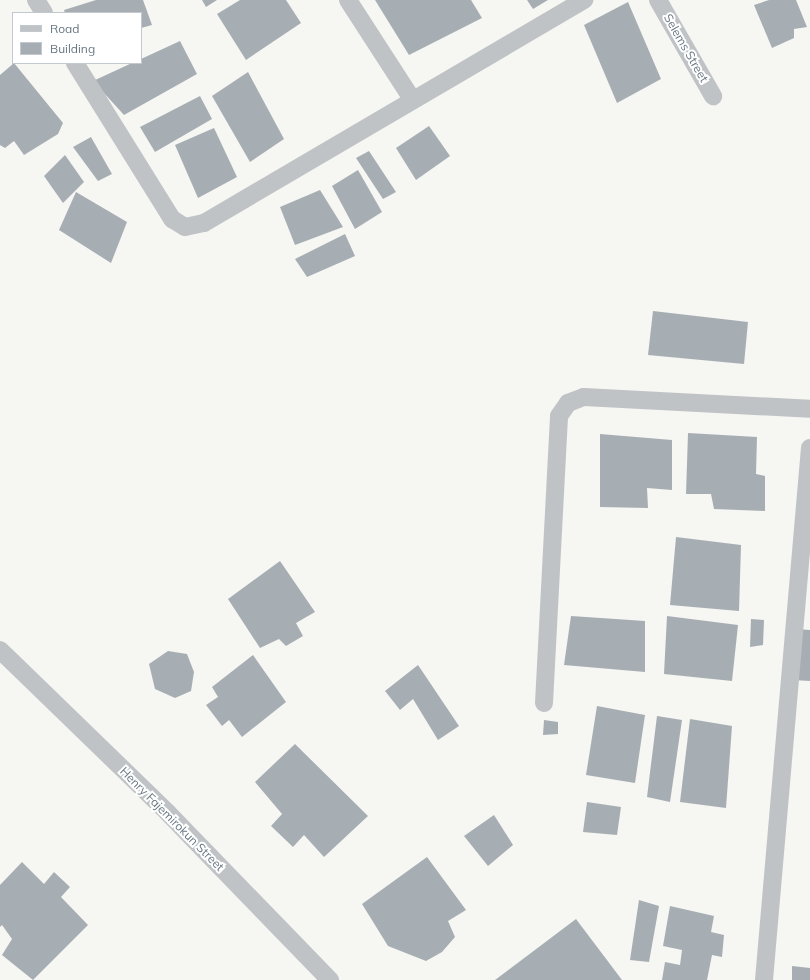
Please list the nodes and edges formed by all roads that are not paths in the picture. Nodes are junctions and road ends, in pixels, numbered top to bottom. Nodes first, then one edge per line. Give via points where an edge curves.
1 (36, 0) edge
2 (348, 0) edge
3 (584, 0) edge
4 (658, 0) edge
5 (43, 12) edge
6 (76, 64) edge
7 (713, 96) dead end
8 (412, 99) junction
9 (810, 408) edge
10 (810, 448) edge
11 (6, 655) edge
12 (544, 703) dead end
13 (330, 980) edge
14 (764, 980) edge

1 - 5 street
2 - 8 street
3 - 8 street
4 - 7 street, Selems Street
6 - 8 street via 172,219 185,227 204,223
9 - 12 street via 584,397 568,403 559,416
10 - 14 street
11 - 13 street, Henry Fajemirokun Street via 168,814

